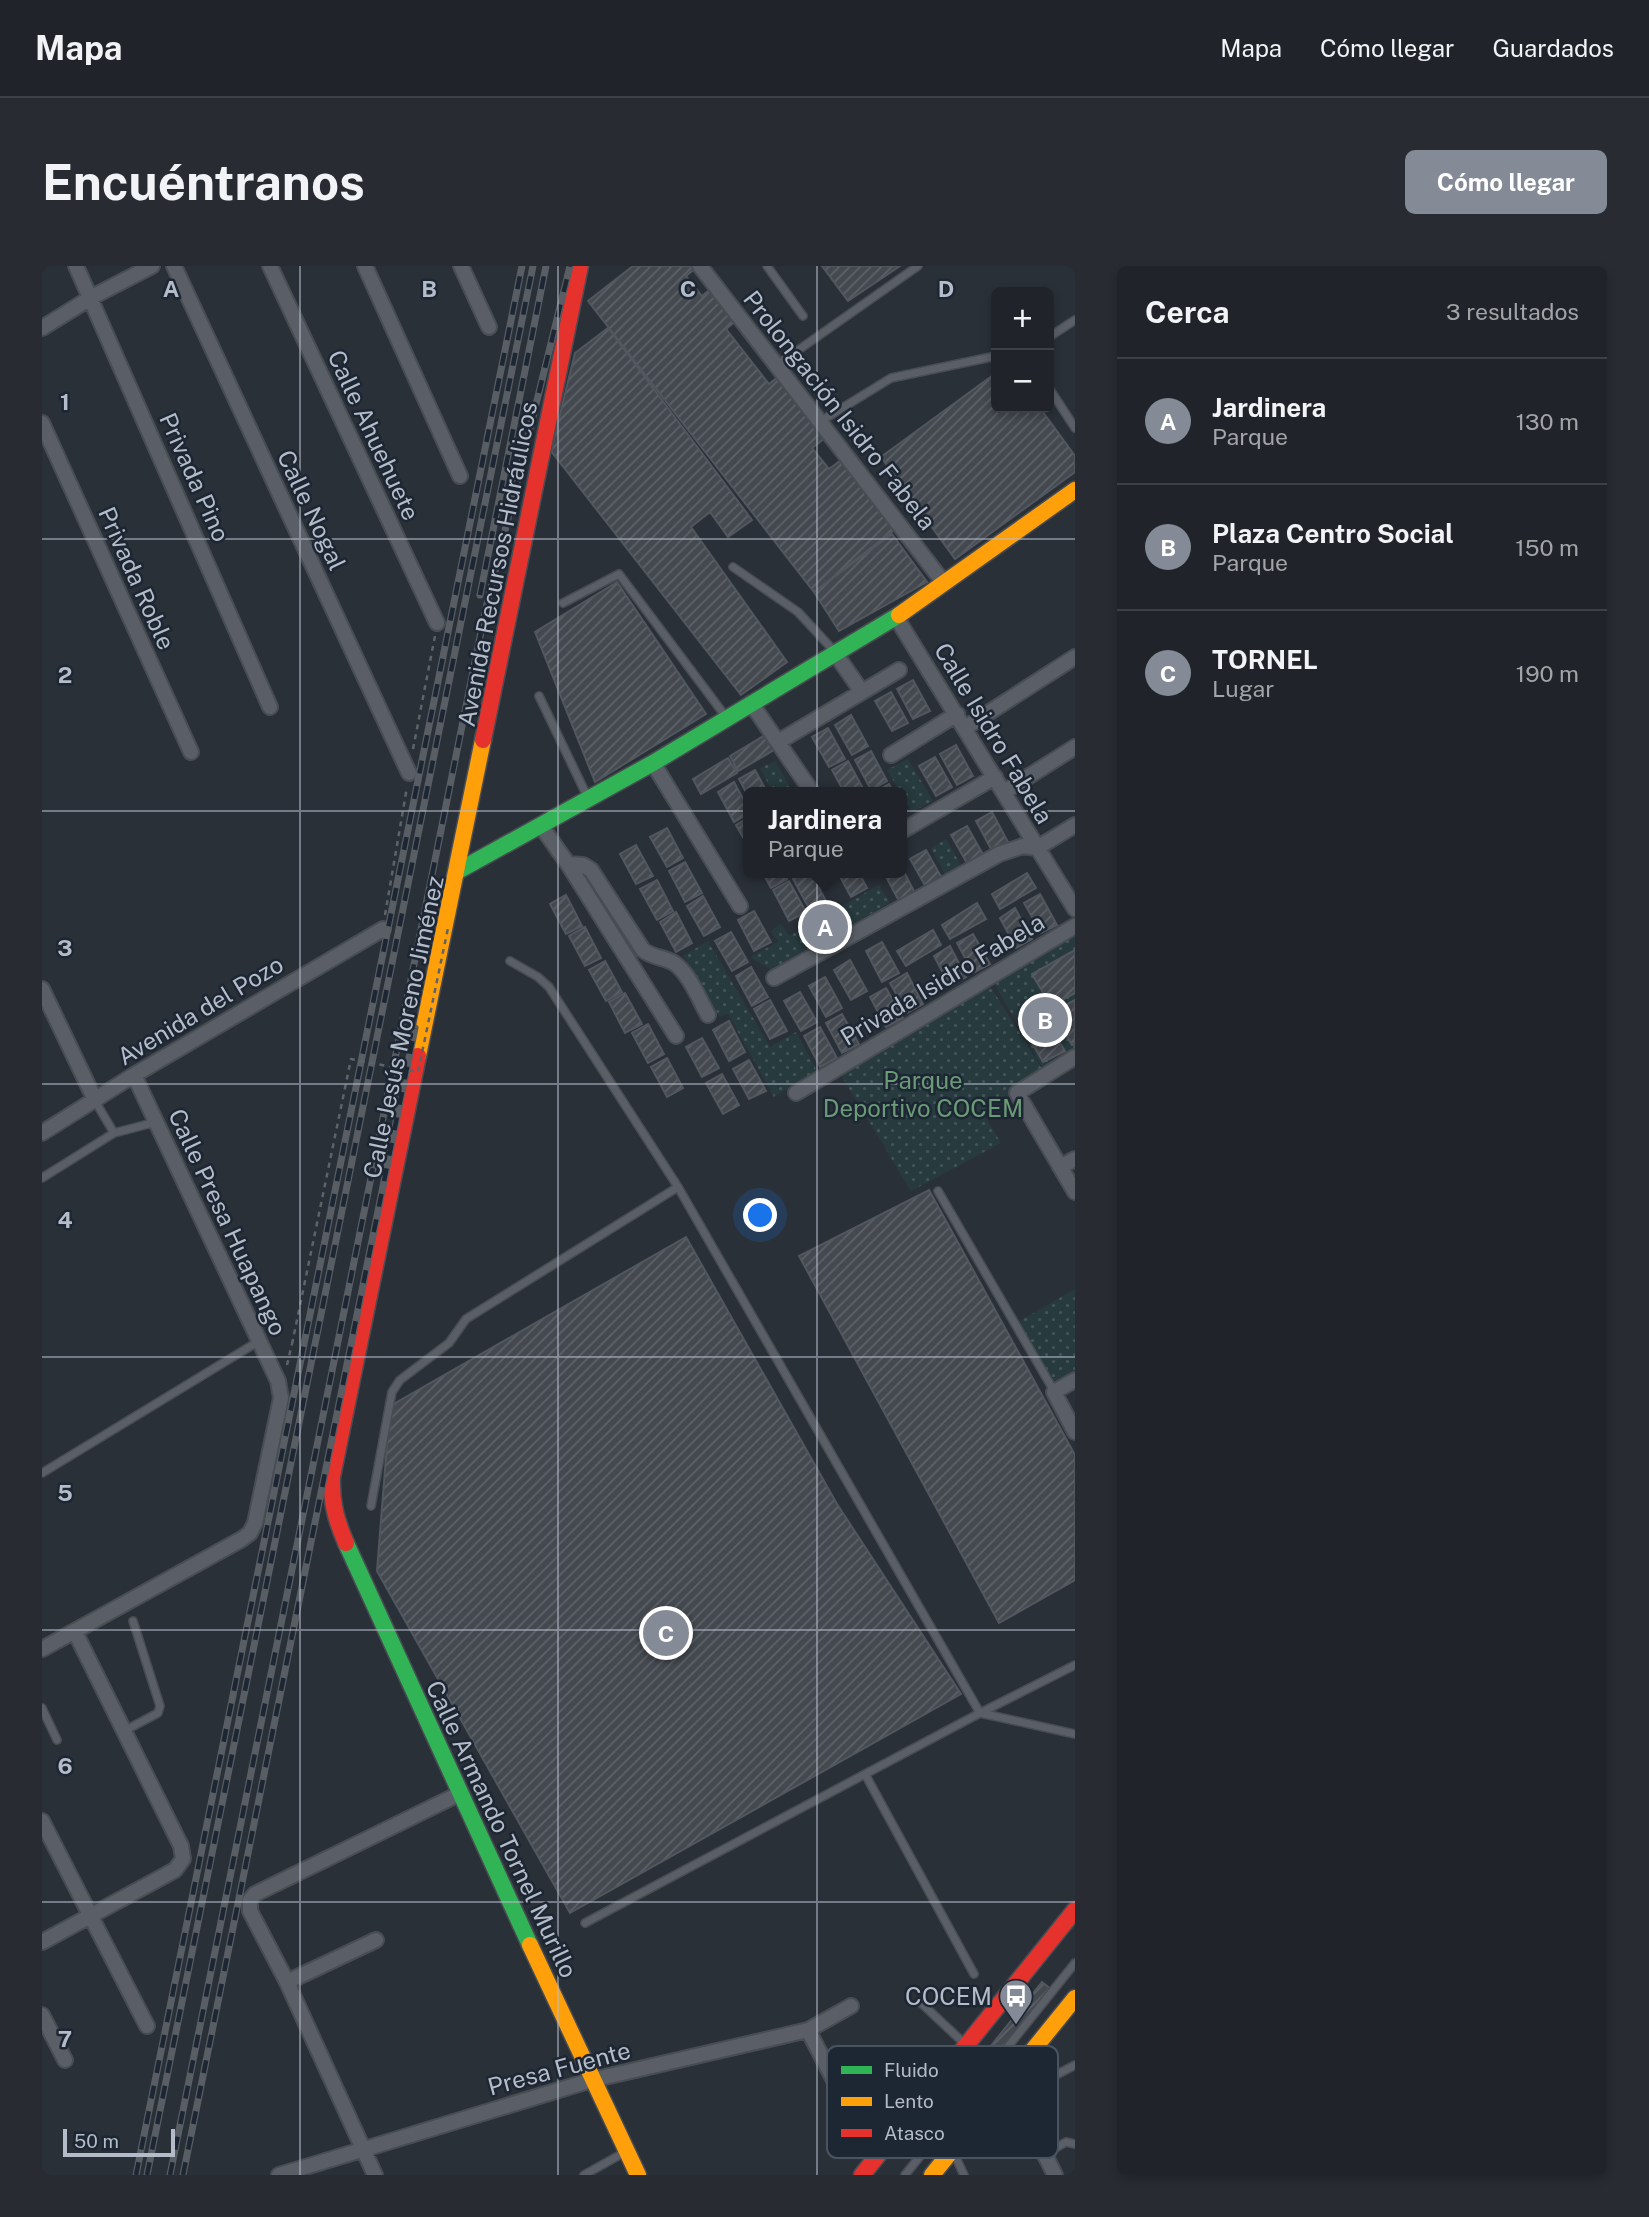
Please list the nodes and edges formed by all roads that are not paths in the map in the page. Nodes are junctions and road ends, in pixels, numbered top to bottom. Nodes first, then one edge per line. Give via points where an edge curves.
1 (76, 266) edge
2 (152, 266) edge
3 (174, 266) edge
4 (270, 266) edge
5 (366, 266) edge
6 (461, 266) edge
7 (580, 266) edge
8 (700, 266) edge
9 (766, 266) edge
10 (918, 266) edge
11 (92, 297) junction
12 (803, 316) dead end
13 (1075, 320) edge
14 (489, 327) dead end
15 (42, 328) edge
16 (1054, 334) edge
17 (991, 357) edge
18 (777, 365) junction
19 (1054, 396) edge
20 (821, 421) junction
21 (42, 423) edge
22 (1075, 428) edge
23 (460, 476) dead end
24 (1075, 490) edge
25 (733, 567) dead end
26 (944, 583) junction
27 (563, 603) dead end
28 (895, 617) junction
29 (437, 623) dead end
30 (835, 653) junction
31 (1075, 657) edge
32 (899, 670) dead end
33 (862, 692) junction
34 (539, 696) dead end
35 (751, 703) junction
36 (271, 707) dead end
37 (957, 714) junction
38 (727, 718) junction
39 (965, 728) junction
40 (778, 742) junction
41 (1075, 747) edge
42 (191, 752) dead end
43 (891, 755) dead end
44 (653, 763) junction
45 (409, 773) dead end
46 (995, 777) junction
47 (808, 787) edge
48 (1004, 792) junction
49 (589, 799) junction
50 (541, 825) junction
51 (1075, 825) edge
52 (907, 828) edge
53 (1037, 848) junction
54 (568, 864) junction
55 (458, 871) junction
56 (740, 906) dead end
57 (1075, 909) edge
58 (1075, 926) edge
59 (383, 929) dead end
60 (510, 961) dead end
61 (774, 978) dead end
62 (42, 989) edge
63 (708, 1015) dead end
64 (676, 1036) dead end
65 (1075, 1057) edge
66 (134, 1075) junction
67 (796, 1093) dead end
68 (94, 1100) junction
69 (156, 1122) junction
70 (42, 1133) edge
71 (114, 1133) junction
72 (1075, 1159) edge
73 (1060, 1167) junction
74 (42, 1178) edge
75 (678, 1187) junction
76 (938, 1191) dead end
77 (1075, 1192) edge
78 (259, 1341) junction
79 (1075, 1380) edge
80 (1054, 1392) junction
81 (1075, 1432) edge
82 (42, 1473) edge
83 (331, 1499) joint
84 (371, 1506) dead end
85 (132, 1621) dead end
86 (75, 1632) junction
87 (42, 1649) edge
88 (1075, 1665) edge
89 (42, 1708) edge
90 (979, 1713) junction
91 (124, 1731) junction
92 (1075, 1734) edge
93 (57, 1740) dead end
94 (865, 1774) junction
95 (461, 1793) junction
96 (42, 1821) edge
97 (1075, 1910) edge
98 (90, 1916) junction
99 (585, 1923) dead end
100 (1075, 1923) edge
101 (376, 1940) dead end
102 (42, 1942) edge
103 (1075, 1963) edge
104 (974, 1974) dead end
105 (287, 1982) junction
106 (1075, 1998) edge
107 (920, 2002) dead end
108 (851, 2006) dead end
109 (42, 2015) edge
110 (146, 2026) dead end
111 (808, 2029) junction
112 (966, 2045) joint
113 (974, 2046) edge
114 (1008, 2046) edge
115 (1036, 2046) edge
116 (65, 2060) dead end
117 (1075, 2065) edge
118 (827, 2069) edge
119 (1058, 2074) edge
120 (592, 2080) junction
121 (1075, 2144) edge
122 (1058, 2146) edge
123 (363, 2148) junction
124 (625, 2151) junction
125 (918, 2158) edge
126 (946, 2158) edge
127 (956, 2158) edge
128 (1046, 2158) edge
129 (874, 2167) edge
130 (279, 2175) edge
131 (375, 2175) edge
132 (584, 2175) edge
133 (638, 2175) edge
134 (862, 2175) edge
135 (905, 2175) edge
136 (932, 2175) edge
137 (964, 2175) edge
138 (1055, 2175) edge

1 - 11 street, Privada Pino
2 - 11 street
3 - 45 street, Calle Nogal
4 - 29 street, Calle Ahuehuete
5 - 23 street
6 - 14 street
7 - 55 street, Avenida Recursos Hidráulicos
8 - 18 street, Prolongación Isidro Fabela
9 - 12 lane
10 - 18 lane
11 - 15 street
11 - 36 street, Privada Pino
13 - 16 lane
17 - 20 lane via 891,378
18 - 20 street, Prolongación Isidro Fabela
19 - 22 lane
20 - 26 street, Prolongación Isidro Fabela
21 - 42 street, Privada Roble
24 - 26 street, Calle Jesús Moreno Jiménez
25 - 30 lane via 798,612
26 - 28 street, Calle Jesús Moreno Jiménez
27 - 38 lane via 619,574
28 - 30 street, Calle Jesús Moreno Jiménez
28 - 37 street, Calle Isidro Fabela
30 - 33 street
30 - 35 street, Calle Jesús Moreno Jiménez
31 - 39 street
32 - 33 street
33 - 40 street
34 - 49 lane
35 - 38 street, Calle Jesús Moreno Jiménez
35 - 40 street
37 - 39 street, Calle Isidro Fabela
37 - 43 street
38 - 44 street, Calle Jesús Moreno Jiménez
39 - 46 street, Calle Isidro Fabela
40 - 47 street
41 - 48 street
44 - 49 street, Calle Jesús Moreno Jiménez
44 - 56 street
46 - 48 street, Calle Isidro Fabela
46 - 52 street
48 - 53 street, Calle Isidro Fabela
49 - 50 street, Calle Jesús Moreno Jiménez
50 - 54 street
50 - 55 street, Calle Jesús Moreno Jiménez
51 - 53 street
53 - 57 street, Calle Isidro Fabela
53 - 61 street via 1023,846 999,854
54 - 63 street via 592,870 643,950 680,967
54 - 64 street
55 - 83 street, Calle Jesús Moreno Jiménez
58 - 67 street, Privada Isidro Fabela
59 - 66 street, Avenida del Pozo
60 - 75 lane via 549,987
62 - 68 street
65 - 73 street via 1017,1093
66 - 68 street, Avenida del Pozo
66 - 69 street, Calle Presa Huapango
68 - 70 street, Avenida del Pozo
68 - 71 lane
69 - 71 lane
69 - 78 street, Calle Presa Huapango
71 - 74 lane
72 - 73 street
73 - 77 street
75 - 84 lane via 466,1320 449,1343 400,1380 392,1392
75 - 90 lane
76 - 80 lane
78 - 82 lane
78 - 86 street, Calle Presa Huapango via 281,1398 250,1533
79 - 80 street
80 - 81 street
83 - 95 street, Calle Armando Tornel Murillo via 336,1520
85 - 91 lane via 160,1706 158,1713
86 - 87 street
86 - 91 street
88 - 90 lane
89 - 93 lane
90 - 92 lane
90 - 94 lane
91 - 98 street via 181,1846 183,1859 176,1870
94 - 99 lane
94 - 104 lane
95 - 105 street via 255,1894 250,1911
95 - 120 street, Calle Armando Tornel Murillo
96 - 98 street
97 - 112 street
98 - 102 street
98 - 110 street
100 - 113 lane
101 - 105 street
103 - 114 lane
105 - 123 street
106 - 115 street
107 - 112 lane
108 - 111 street, Presa Fuente
109 - 116 street
111 - 118 street
111 - 120 street, Presa Fuente
117 - 119 lane
120 - 123 street, Presa Fuente
120 - 124 street, Calle Armando Tornel Murillo
121 - 122 lane
123 - 130 street, Presa Fuente
123 - 131 street
124 - 132 lane
124 - 133 street, Calle Armando Tornel Murillo
125 - 135 lane
126 - 136 street
127 - 137 lane
128 - 138 street
129 - 134 street

